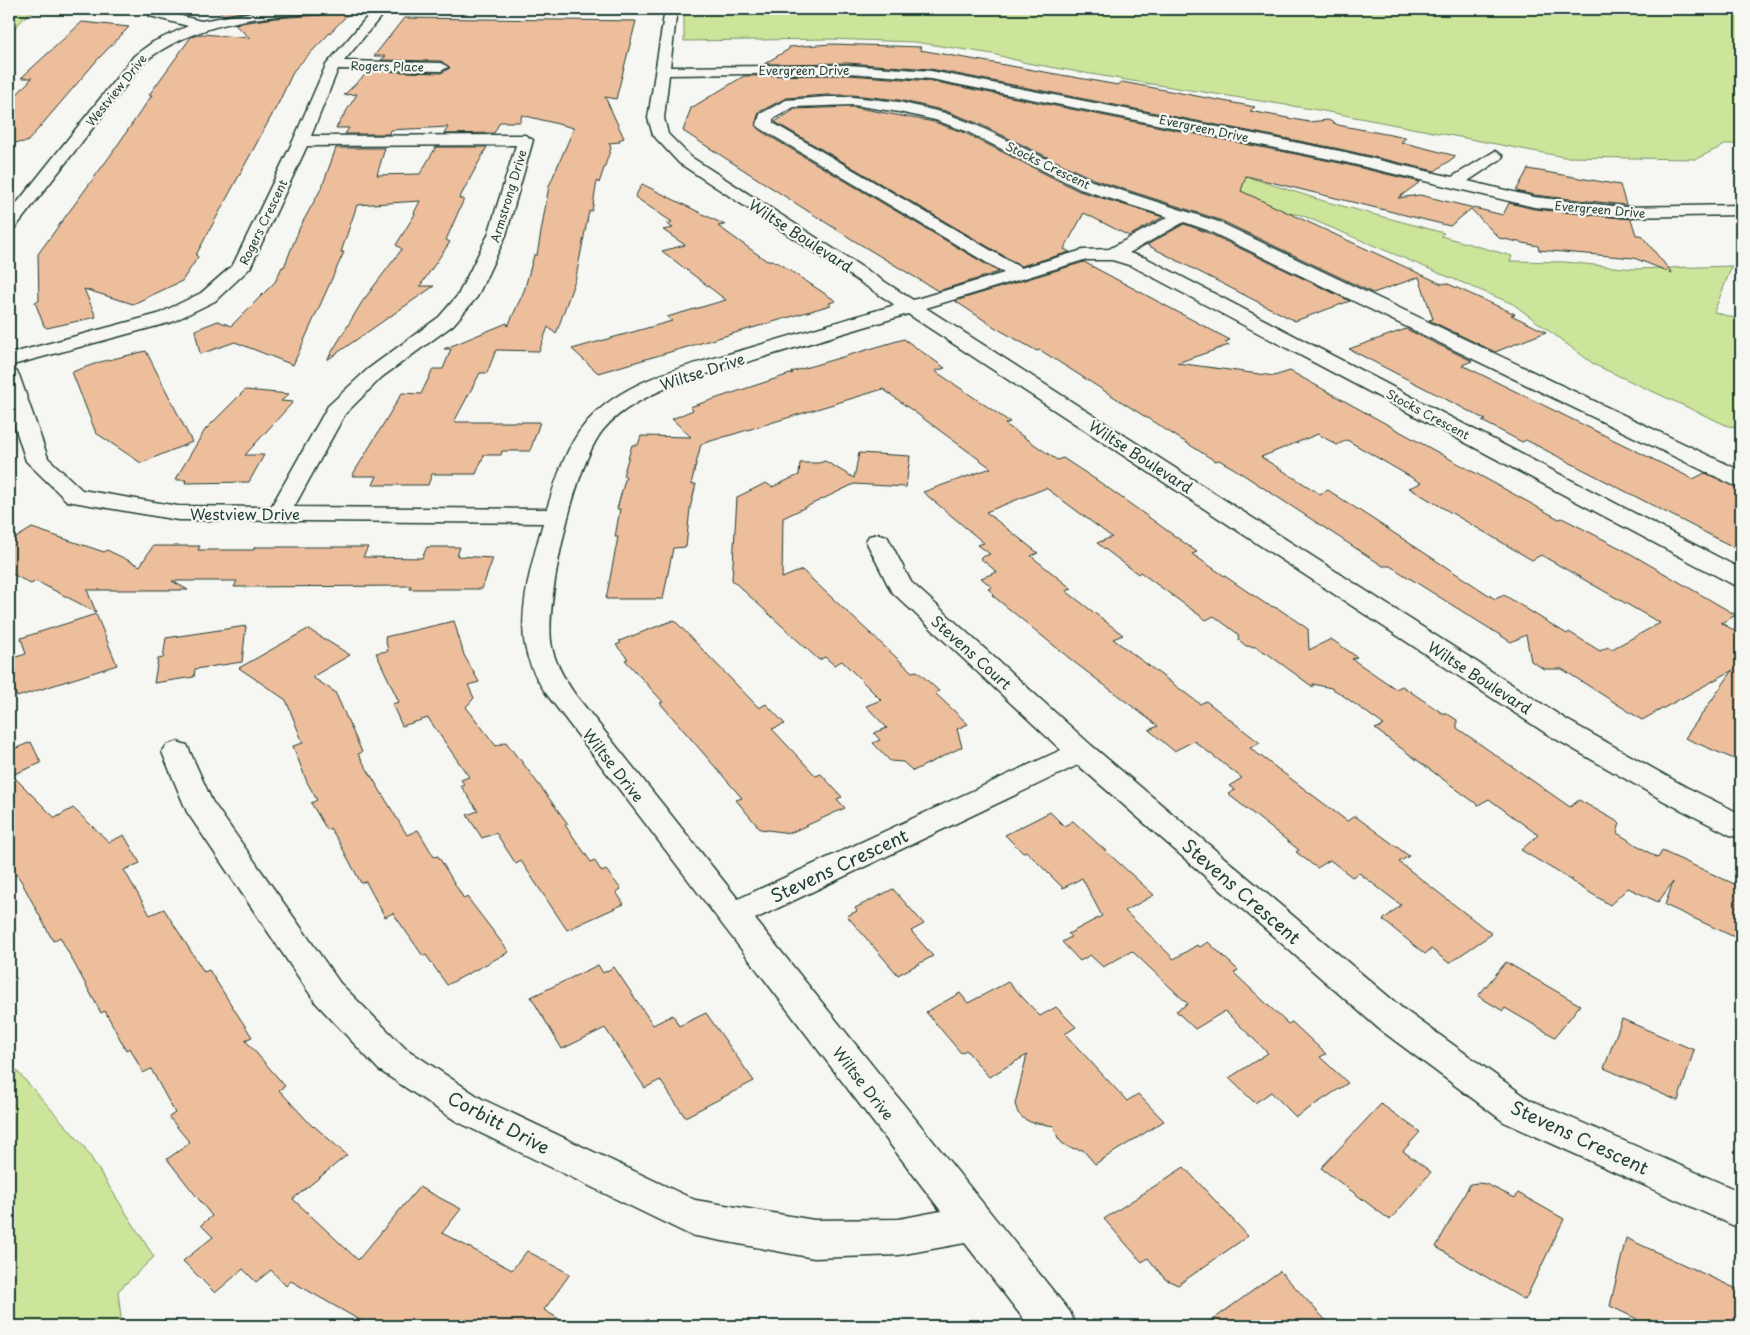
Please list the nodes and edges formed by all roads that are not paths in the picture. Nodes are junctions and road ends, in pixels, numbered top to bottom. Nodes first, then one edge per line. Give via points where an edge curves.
1 (322, 9) edge
2 (381, 9) edge
3 (671, 9) edge
4 (155, 12) dead end
5 (203, 26) junction
6 (333, 65) junction
7 (441, 67) dead end
8 (663, 71) junction
9 (302, 141) junction
10 (1495, 156) dead end
11 (1453, 184) junction
12 (1741, 210) edge
13 (1183, 216) junction
14 (9, 224) edge
15 (1113, 254) junction
16 (1019, 274) junction
17 (911, 307) junction
18 (9, 360) edge
19 (9, 375) edge
20 (1741, 480) edge
21 (279, 513) junction
22 (558, 516) junction
23 (878, 540) dead end
24 (1741, 579) edge
25 (177, 752) dead end
26 (1081, 752) junction
27 (1741, 827) edge
28 (732, 916) junction
29 (1741, 1211) edge
30 (974, 1223) junction
31 (1055, 1326) edge

1 - 5 street, Westview Drive via 289,10
2 - 6 street, Rogers Crescent
3 - 8 street, Wiltse Boulevard
4 - 5 street
5 - 14 street, Westview Drive via 162,42 138,59
6 - 7 street, Rogers Place
6 - 9 street, Rogers Crescent
8 - 11 street, Evergreen Drive via 848,69 931,74 1340,156
8 - 17 street, Wiltse Boulevard via 656,118 661,135 671,147 685,160
9 - 18 street, Rogers Crescent via 242,268 208,297 165,318
9 - 21 street, Armstrong Drive via 525,140 497,236 467,297 446,321 375,373 336,411
10 - 11 street
11 - 12 street, Evergreen Drive via 1580,209 1648,213
13 - 15 street, Stocks Crescent
13 - 16 street, Stocks Crescent via 1086,185 940,116 853,102 791,103 765,118 765,125
13 - 20 street, Stocks Crescent via 1214,226
15 - 16 street, Stocks Crescent via 1084,255
15 - 24 street, Stocks Crescent via 1139,262
16 - 17 street, Stocks Crescent
17 - 22 street, Wiltse Drive via 674,378 630,398 593,428 576,456
17 - 27 street, Wiltse Boulevard via 1557,727 1649,780
19 - 21 street, Westview Drive via 37,461 75,496 178,513
21 - 22 street, Westview Drive
22 - 28 street, Wiltse Drive via 536,615 538,643 547,671 563,699
23 - 26 street, Stevens Court via 900,586
25 - 30 street, Corbitt Drive via 198,804 328,993 392,1059 469,1110 690,1217 814,1239 899,1237
26 - 28 street, Stevens Crescent
26 - 29 street, Stevens Crescent via 1390,1018 1517,1110
28 - 30 street, Wiltse Drive
30 - 31 street, Wiltse Drive

